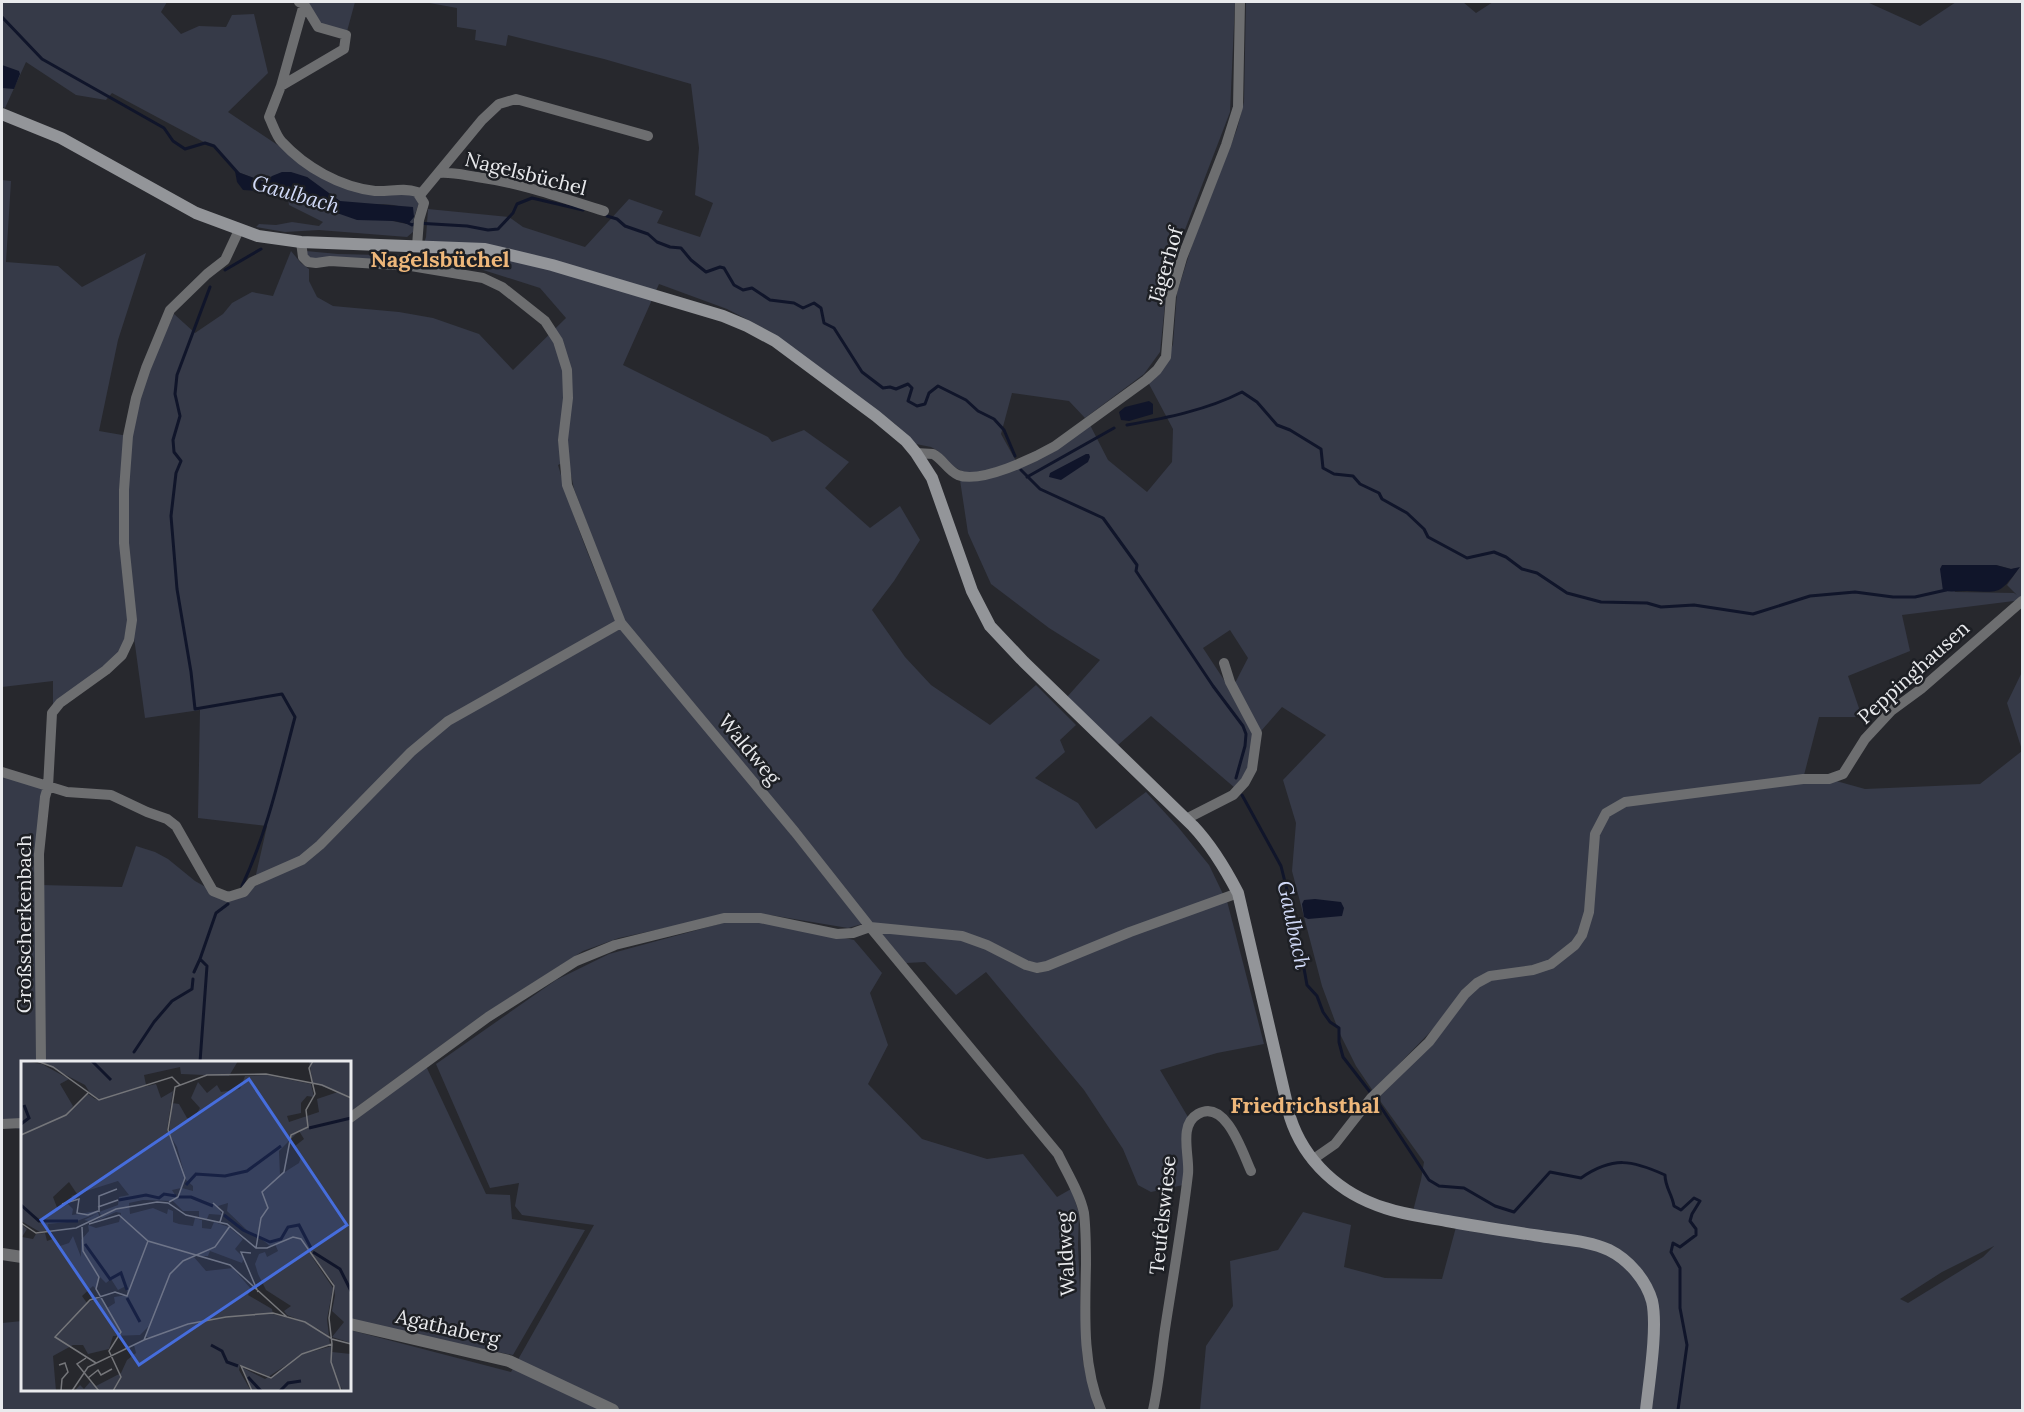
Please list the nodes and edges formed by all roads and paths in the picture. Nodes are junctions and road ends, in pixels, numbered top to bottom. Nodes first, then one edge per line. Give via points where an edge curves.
1 (1240, 2) edge
2 (302, 3) edge
3 (281, 86) junction
4 (2, 114) edge
5 (648, 136) dead end
6 (439, 173) junction
7 (420, 195) junction
8 (604, 211) dead end
9 (239, 230) junction
10 (301, 242) junction
11 (417, 246) junction
12 (916, 453) junction
13 (2022, 601) edge
14 (621, 623) junction
15 (1224, 663) dead end
16 (2, 772) edge
17 (48, 787) junction
18 (1186, 819) junction
19 (1238, 893) junction
20 (870, 927) junction
21 (41, 1061) edge
22 (351, 1117) edge
23 (2, 1124) edge
24 (21, 1125) edge
25 (1312, 1160) junction
26 (1251, 1171) dead end
27 (2, 1254) edge
28 (21, 1257) edge
29 (351, 1324) edge
30 (612, 1410) edge
31 (1101, 1410) edge
32 (1153, 1410) edge
33 (1646, 1410) edge

1 - 12 street, Jägerhof via 1238,106 1182,258 1171,296 1166,357 1157,370 1040,455 990,473 963,477 933,454
2 - 3 street
2 - 3 street via 318,27 346,35 344,49
3 - 7 street via 269,117 280,141 306,162 334,180 375,191 412,190
4 - 9 main road via 62,138 196,213
5 - 6 street, Nagelsbüchel via 516,99 499,104 482,120
6 - 7 street, Nagelsbüchel
6 - 8 street, Nagelsbüchel via 495,179
7 - 11 street via 424,203
9 - 10 main road
9 - 17 street, Großscherkenbach via 225,260 170,310 146,368 128,436 124,490 124,543 132,620 129,640 122,655 106,670 53,710
10 - 11 main road
10 - 14 street, Waldweg via 303,257 308,262 411,266 483,278 502,287 545,321 558,341 567,370 563,440 567,485
11 - 12 main road via 485,249 685,303 739,322 808,364 876,416
12 - 18 main road via 938,491 972,591 990,626
13 - 25 street, Peppinghausen via 1891,711 1865,739 1843,774 1625,802 1606,813 1595,834 1589,912 1575,945 1551,964 1490,976 1477,983 1429,1042 1374,1095 1335,1144
14 - 17 street via 448,721 411,752 302,860 228,897 213,891 170,820 111,795
14 - 20 street, Waldweg
15 - 18 street via 1257,733 1252,769 1233,795
16 - 17 street
17 - 21 street, Großscherkenbach via 39,854
18 - 19 main road via 1210,844
19 - 20 street via 1037,968 962,936
19 - 25 main road via 1290,1117
20 - 22 street via 837,934 760,918 724,918 615,945 576,961 488,1017
20 - 31 street, Waldweg via 1058,1154 1076,1191 1086,1234 1088,1370
23 - 24 street
25 - 33 main road via 1348,1191 1387,1209 1585,1243 1626,1261 1644,1281 1652,1302 1654,1325
26 - 32 street, Teufelswiese via 1224,1118 1207,1112 1194,1117 1187,1129 1188,1170
27 - 28 street
29 - 30 street, Agathaberg via 509,1361

